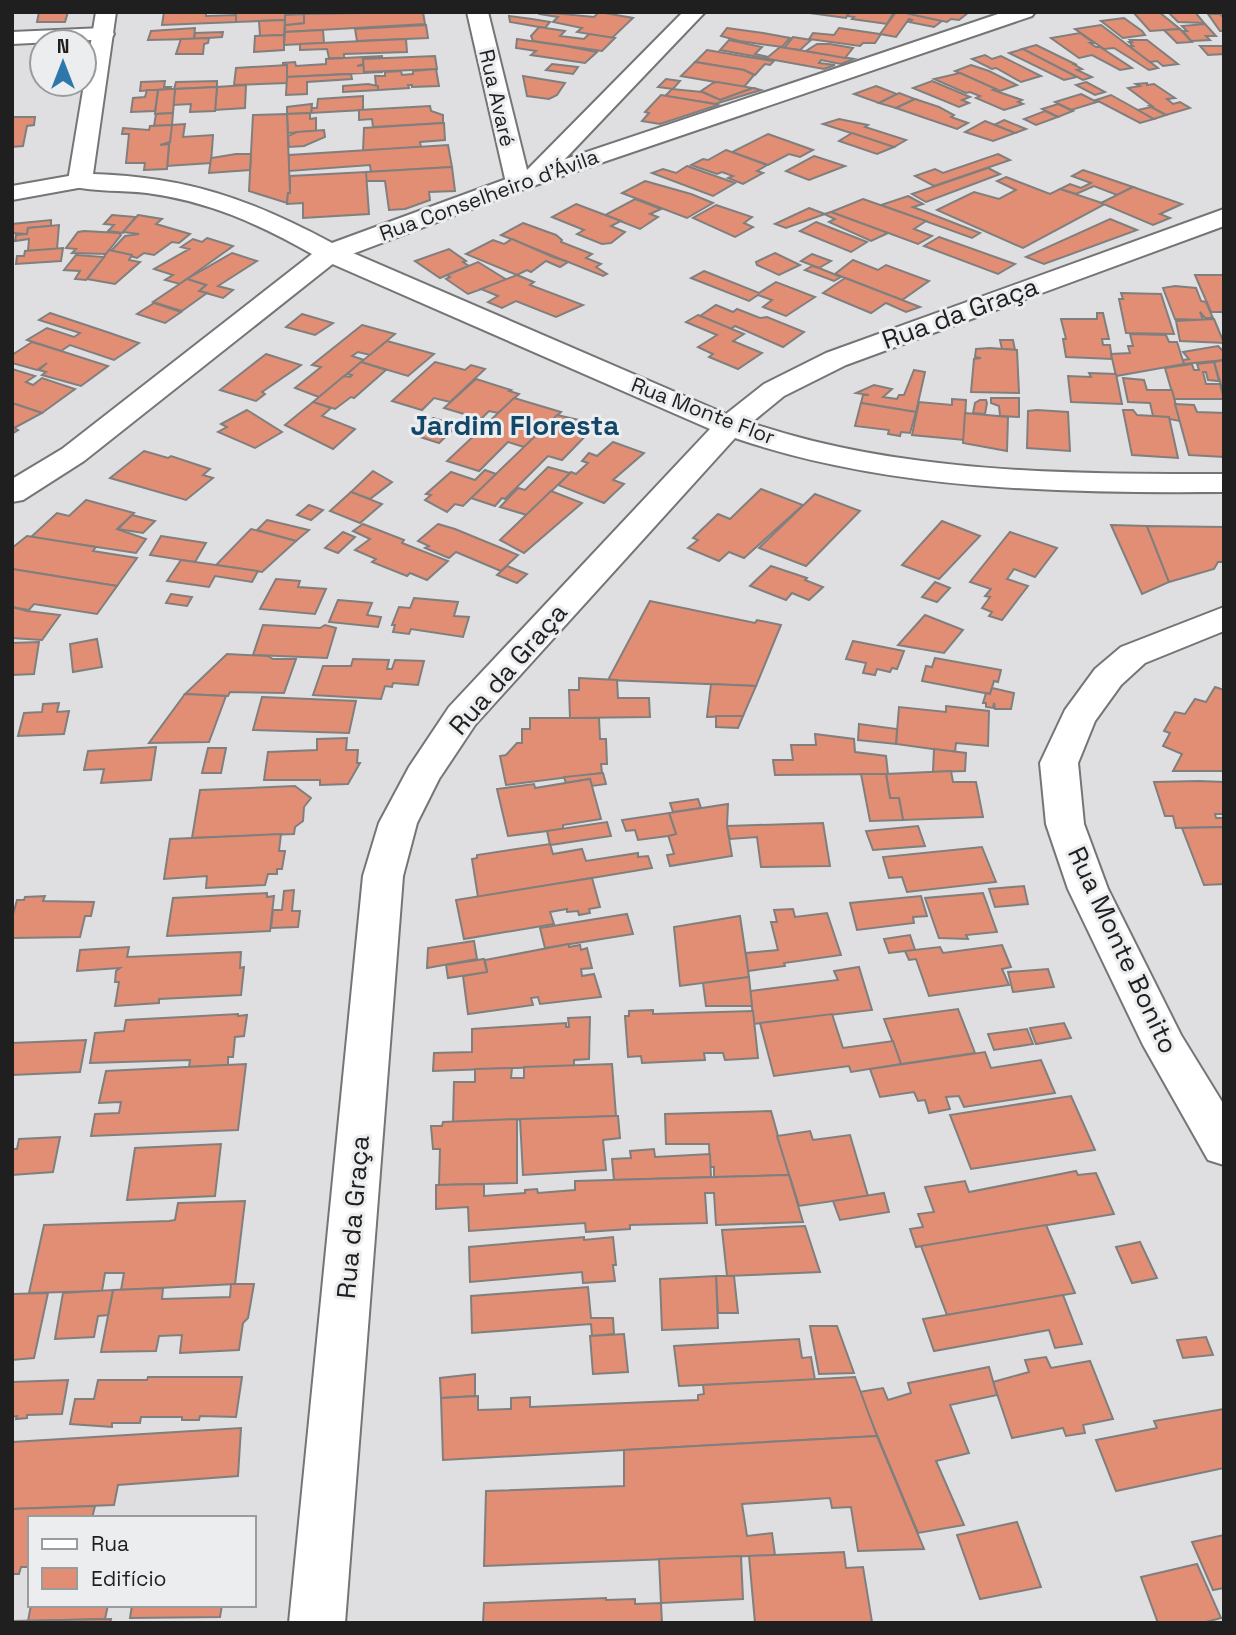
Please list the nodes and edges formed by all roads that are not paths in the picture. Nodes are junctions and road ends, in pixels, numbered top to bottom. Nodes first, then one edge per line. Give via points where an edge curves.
1 (477, 12) edge
2 (695, 12) edge
3 (1026, 12) edge
4 (105, 23) edge
5 (12, 38) edge
6 (526, 180) junction
7 (80, 181) junction
8 (12, 193) edge
9 (1224, 218) edge
10 (330, 253) junction
11 (729, 426) junction
12 (1224, 484) edge
13 (12, 493) edge
14 (1224, 618) edge
15 (1224, 1146) edge
16 (317, 1623) edge

1 - 6 street, Rua Avaré
2 - 6 street
3 - 6 street, Rua Conselheiro d'Ávila
4 - 5 street
4 - 7 street
6 - 10 street, Rua Conselheiro d'Ávila
7 - 8 street, Rua Monte Flor
7 - 10 street, Rua Monte Flor via 161,186 200,195 255,213
9 - 11 street, Rua da Graça via 836,359 774,390
10 - 11 street, Rua Monte Flor
10 - 13 street, Rua Conselheiro d'Ávila via 73,455
11 - 12 street, Rua Monte Flor via 798,448 884,466 1002,480
11 - 16 street, Rua da Graça via 461,716 398,823 383,876
14 - 15 street, Rua Monte Bonito via 1133,655 1108,677 1078,719 1059,763 1065,824 1088,889 1166,1045

